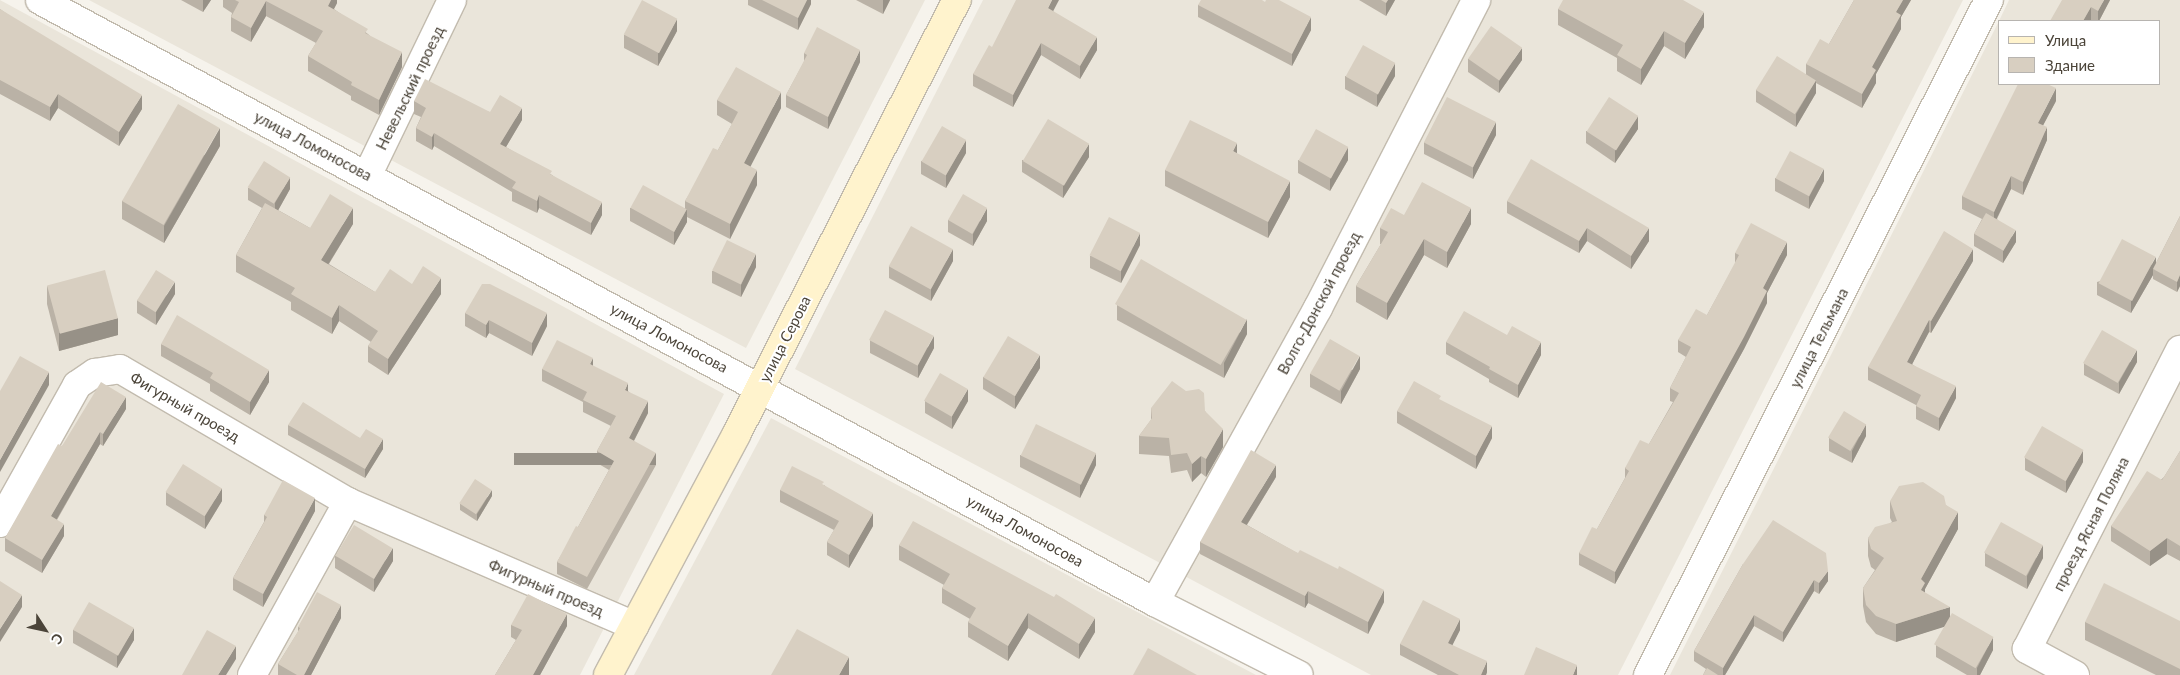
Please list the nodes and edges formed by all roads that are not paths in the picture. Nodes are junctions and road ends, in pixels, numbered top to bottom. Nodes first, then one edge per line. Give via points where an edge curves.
1 (40, 0) edge
2 (452, 0) edge
3 (957, 0) edge
4 (1476, 0) edge
5 (1989, 0) edge
6 (367, 176) junction
7 (2180, 350) edge
8 (760, 387) junction
9 (348, 502) junction
10 (0, 523) edge
11 (1155, 602) junction
12 (634, 626) junction
13 (252, 675) edge
14 (608, 675) edge
15 (1299, 675) edge
16 (1648, 675) edge
17 (2075, 675) edge

1 - 6 street, улица Ломоносова
2 - 6 street, Невельский проезд
3 - 8 main road, улица Серова
4 - 11 street, Волго-Донской проезд via 1318,308
5 - 16 street, улица Тельмана
6 - 8 street, улица Ломоносова
7 - 17 street, проезд Ясная Поляна via 2027,649
8 - 11 street, улица Ломоносова
8 - 12 main road, улица Серова
9 - 10 street, Фигурный проезд via 120,369 95,373 77,386
9 - 12 street, Фигурный проезд
9 - 13 street
11 - 15 street, улица Ломоносова
12 - 14 main road, улица Серова

